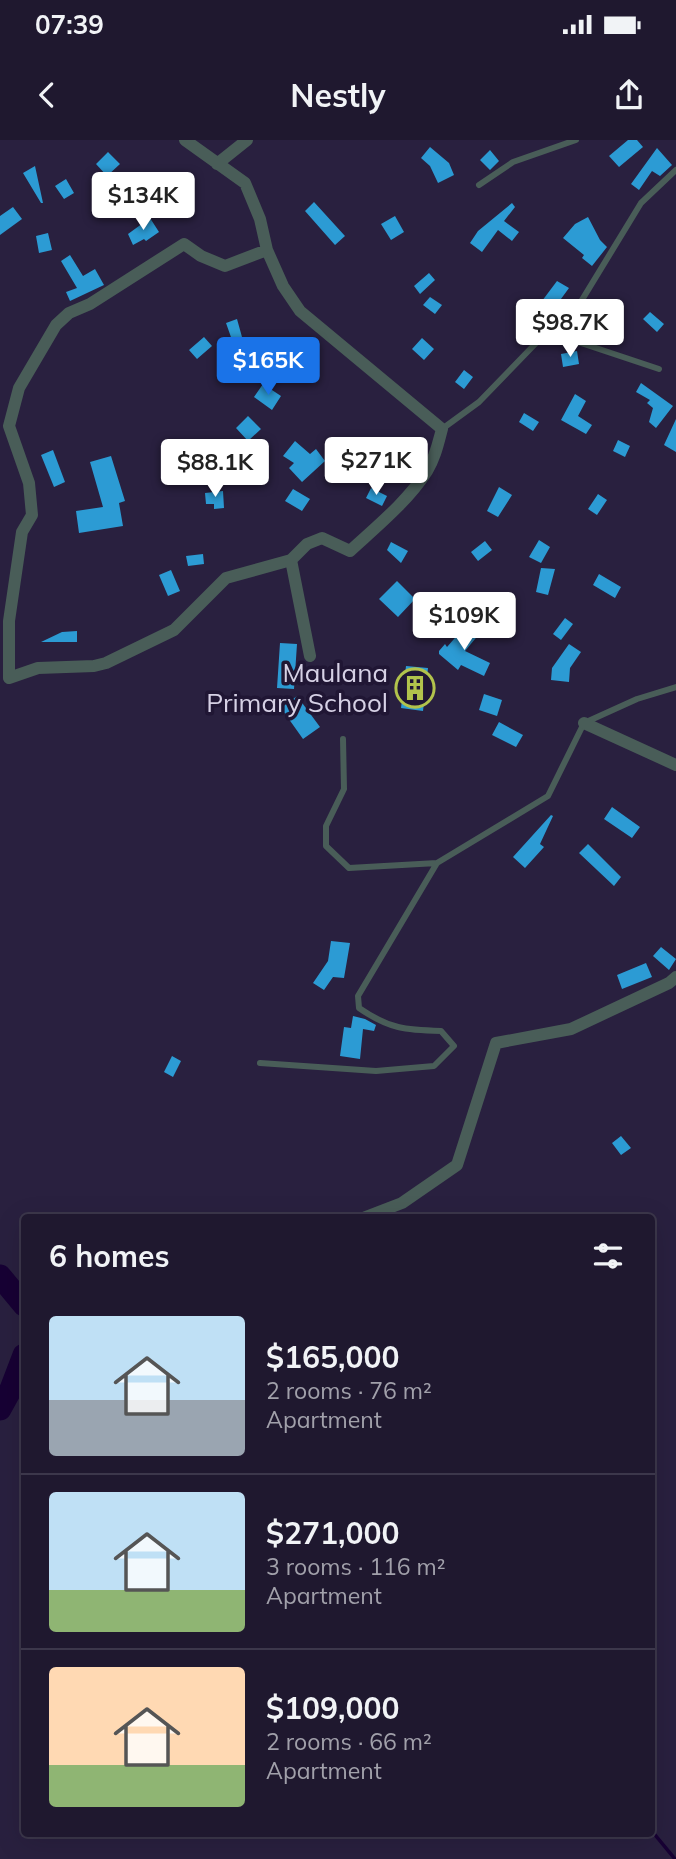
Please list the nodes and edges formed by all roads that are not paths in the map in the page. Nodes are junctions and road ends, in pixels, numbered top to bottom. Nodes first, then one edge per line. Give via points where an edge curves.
1 (185, 140) edge
2 (247, 140) edge
3 (576, 140) edge
4 (217, 164) junction
5 (676, 170) edge
6 (479, 185) dead end
7 (267, 250) junction
8 (560, 336) junction
9 (659, 369) dead end
10 (442, 429) junction
11 (291, 560) junction
12 (310, 656) dead end
13 (676, 687) edge
14 (584, 723) junction
15 (343, 739) dead end
16 (676, 765) edge
17 (437, 863) junction
18 (676, 977) edge
19 (260, 1063) dead end
20 (373, 1214) edge

1 - 4 street
2 - 4 street
3 - 6 lane via 513,163
4 - 7 street via 245,184
5 - 8 lane via 640,203
7 - 10 street via 300,311
7 - 11 street via 225,266 184,244 56,325 19,388 9,426 29,482 32,515 22,532 9,621 9,678 38,668 106,663 174,630 226,578
8 - 9 lane
8 - 10 lane via 538,341 479,402
10 - 11 street via 428,469 417,485 350,551 322,538 307,544
11 - 12 street
13 - 14 lane
14 - 16 street
14 - 17 lane via 548,796
15 - 17 lane via 344,789 326,826 326,846 349,868
17 - 19 lane via 358,996 359,1009 403,1030 442,1031 454,1046 434,1066 376,1071
18 - 20 street via 570,1029 496,1043 457,1165 402,1203

